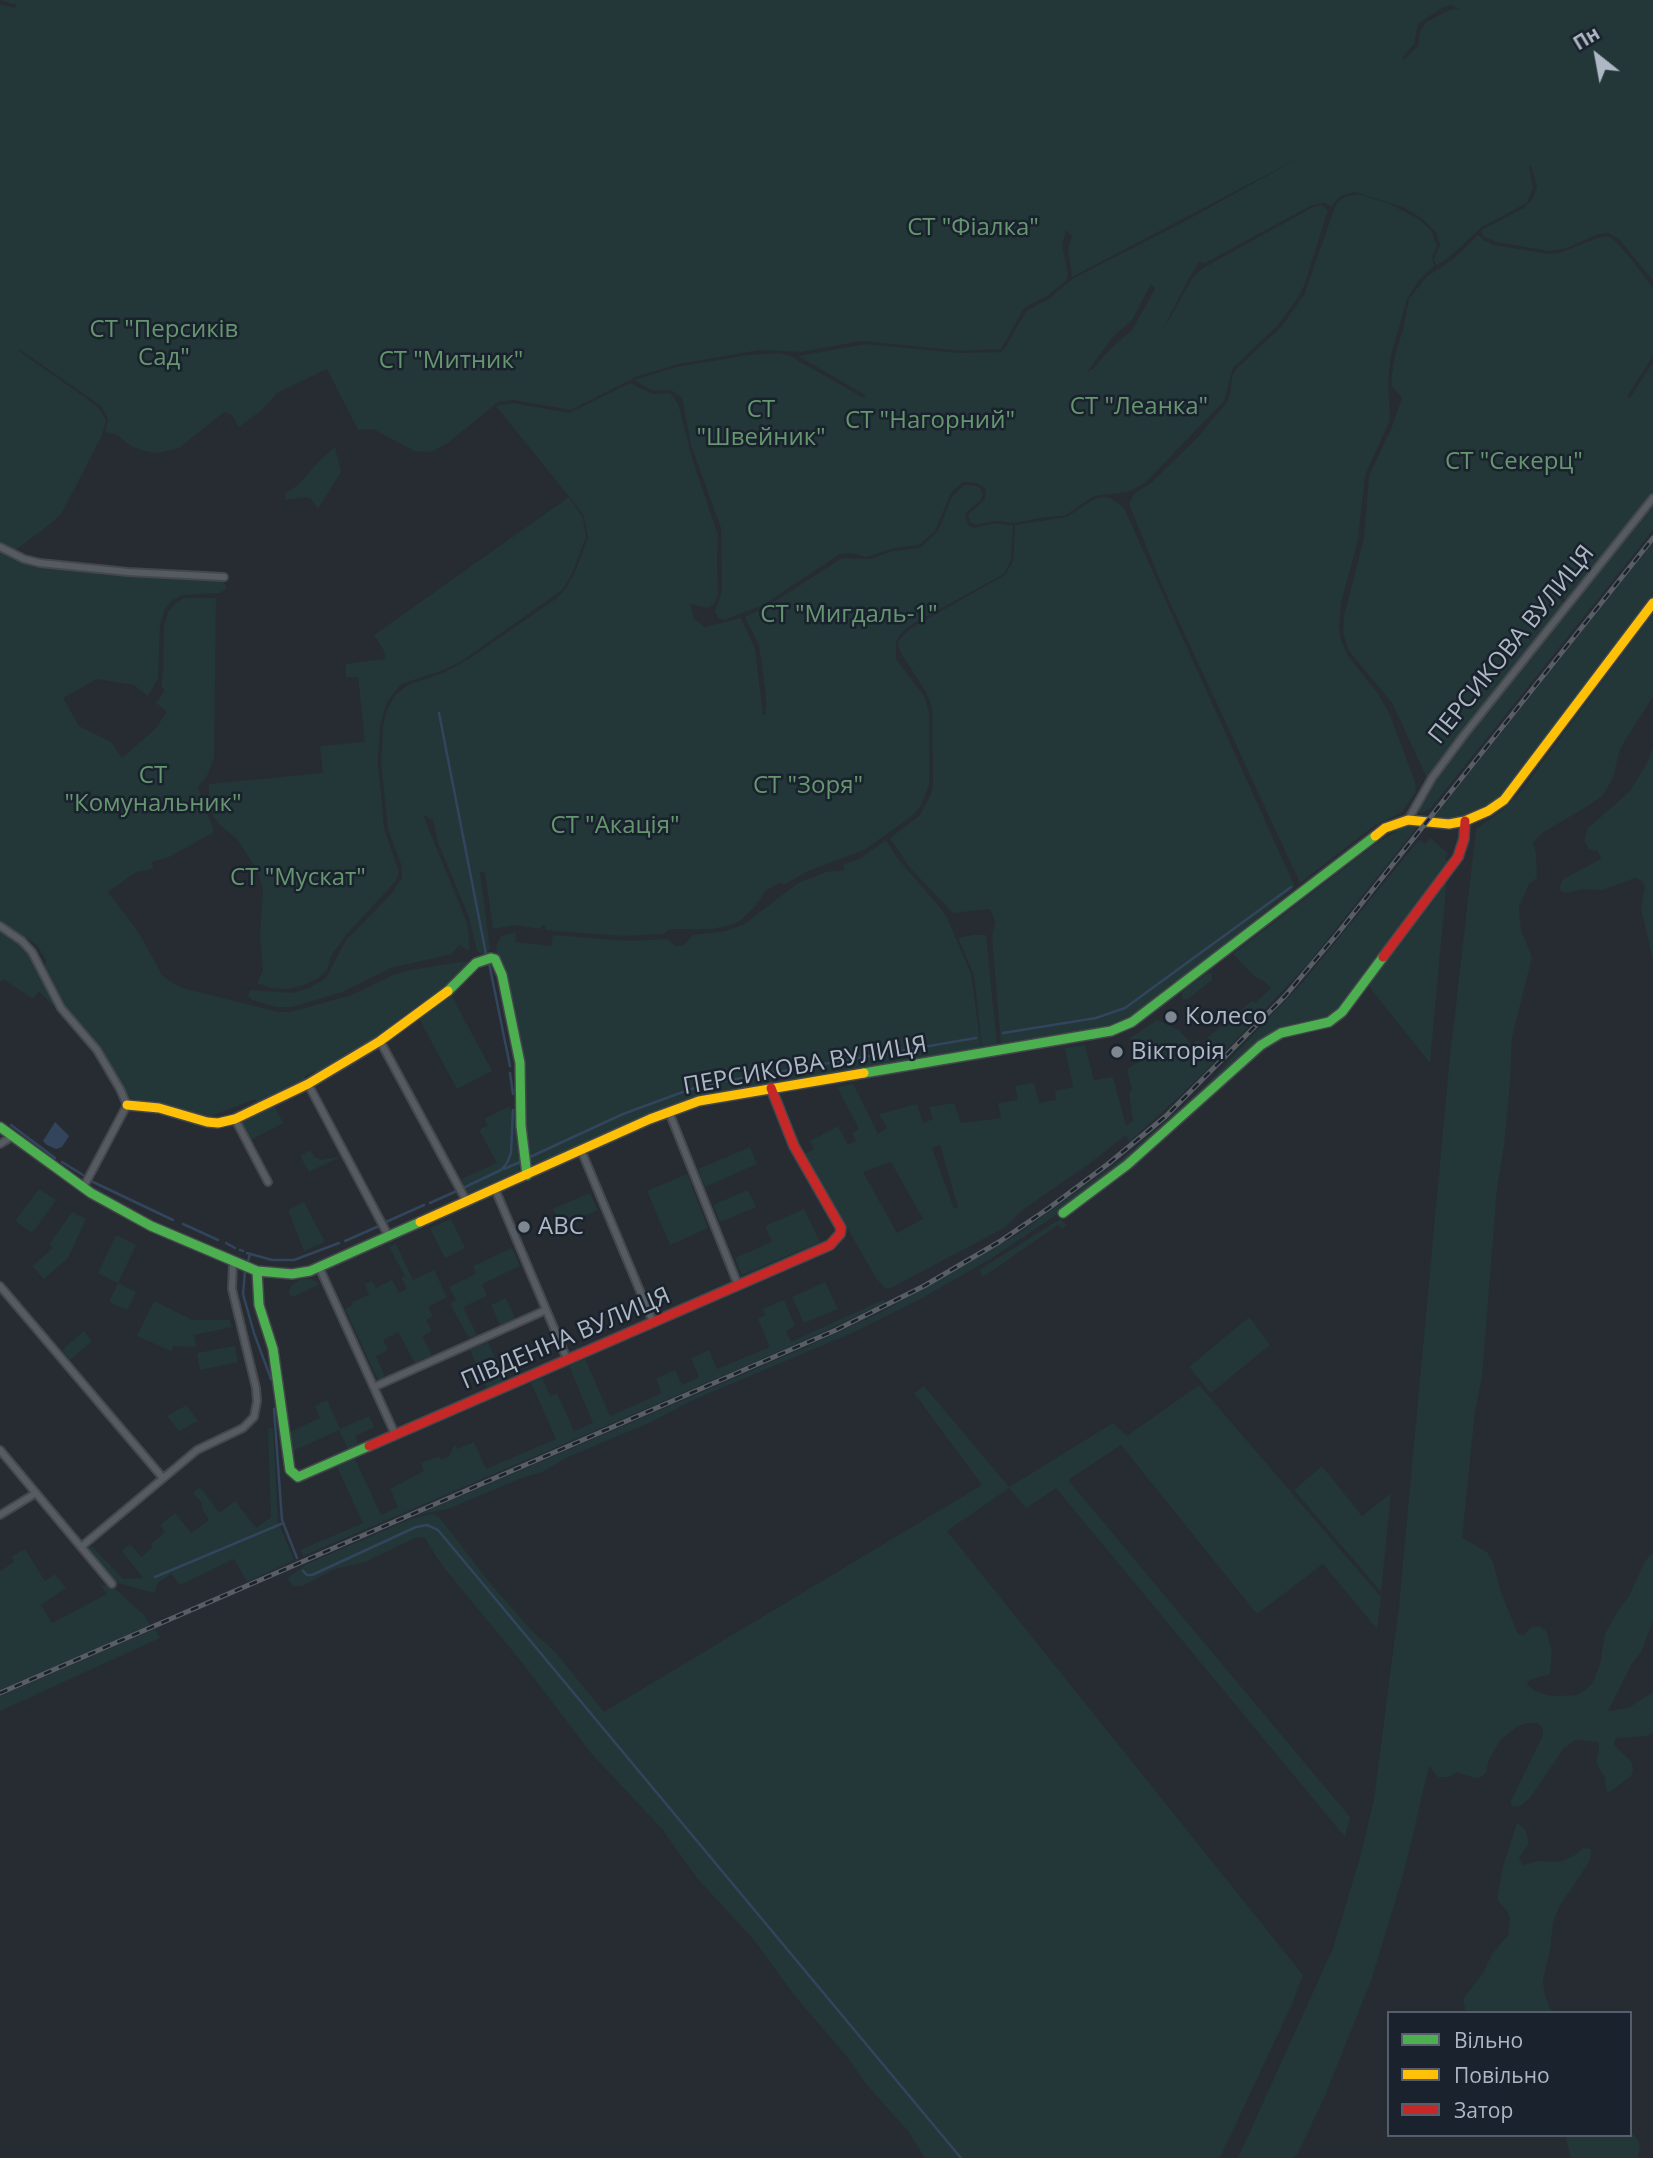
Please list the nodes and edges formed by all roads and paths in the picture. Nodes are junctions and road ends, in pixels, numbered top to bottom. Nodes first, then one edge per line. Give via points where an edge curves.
1 (1653, 498) edge
2 (0, 547) edge
3 (223, 577) dead end
4 (1653, 603) edge
5 (1408, 820) junction
6 (1465, 821) junction
7 (0, 926) edge
8 (380, 1041) junction
9 (307, 1084) junction
10 (771, 1088) junction
11 (127, 1105) junction
12 (669, 1112) junction
13 (234, 1119) junction
14 (0, 1127) edge
15 (13, 1136) junction
16 (0, 1144) edge
17 (582, 1150) junction
18 (527, 1175) junction
19 (268, 1182) dead end
20 (83, 1188) junction
21 (495, 1189) junction
22 (467, 1202) junction
23 (1063, 1213) dead end
24 (389, 1237) junction
25 (233, 1262) junction
26 (315, 1269) junction
27 (257, 1271) junction
28 (0, 1286) edge
29 (738, 1286) junction
30 (546, 1310) junction
31 (653, 1322) junction
32 (567, 1360) junction
33 (374, 1387) junction
34 (395, 1434) junction
35 (0, 1450) edge
36 (163, 1478) junction
37 (36, 1493) junction
38 (0, 1515) edge
39 (81, 1547) junction
40 (112, 1584) dead end

1 - 5 street, ПЕРСИКОВА ВУЛИЦЯ via 1464,735
2 - 3 street via 40,563
4 - 6 street via 1516,788 1496,806
5 - 6 street
5 - 10 street, ПЕРСИКОВА ВУЛИЦЯ via 1377,834 1149,1011 1122,1027
6 - 23 street via 1458,857 1342,1012 1329,1022 1281,1033 1261,1045 1127,1165
7 - 11 street via 32,952 61,1008 97,1050
8 - 9 street
8 - 18 street via 440,999 476,963 495,959 520,1063
8 - 22 street
9 - 13 street
9 - 24 street
10 - 12 street, ПЕРСИКОВА ВУЛИЦЯ via 708,1098
10 - 29 street, ПІВДЕННА ВУЛИЦЯ via 794,1146 841,1228 822,1250
11 - 13 street via 159,1108 207,1122
11 - 20 street
12 - 17 street, ПЕРСИКОВА ВУЛИЦЯ
12 - 29 street
13 - 19 street
14 - 15 street, ПЕРСИКОВА ВУЛИЦЯ
15 - 16 street
15 - 20 street, ПЕРСИКОВА ВУЛИЦЯ
17 - 18 street, ПЕРСИКОВА ВУЛИЦЯ
17 - 31 street
18 - 21 street, ПЕРСИКОВА ВУЛИЦЯ
20 - 25 street, ПЕРСИКОВА ВУЛИЦЯ via 151,1226
21 - 22 street, ПЕРСИКОВА ВУЛИЦЯ
21 - 30 street
22 - 24 street, ПЕРСИКОВА ВУЛИЦЯ
24 - 26 street, ПЕРСИКОВА ВУЛИЦЯ
25 - 27 street, ПЕРСИКОВА ВУЛИЦЯ
25 - 36 street via 230,1281 256,1388 254,1417 243,1428 202,1446
26 - 27 street, ПЕРСИКОВА ВУЛИЦЯ via 281,1274
26 - 33 street via 325,1280
27 - 34 street, ПІВДЕННА ВУЛИЦЯ via 259,1305 273,1349 290,1470 298,1477
28 - 36 street
29 - 31 street, ПІВДЕННА ВУЛИЦЯ
30 - 32 street
30 - 33 street
31 - 32 street, ПІВДЕННА ВУЛИЦЯ
32 - 34 street, ПІВДЕННА ВУЛИЦЯ
33 - 34 street
35 - 37 street
36 - 39 street
37 - 38 street
37 - 39 street
39 - 40 street

